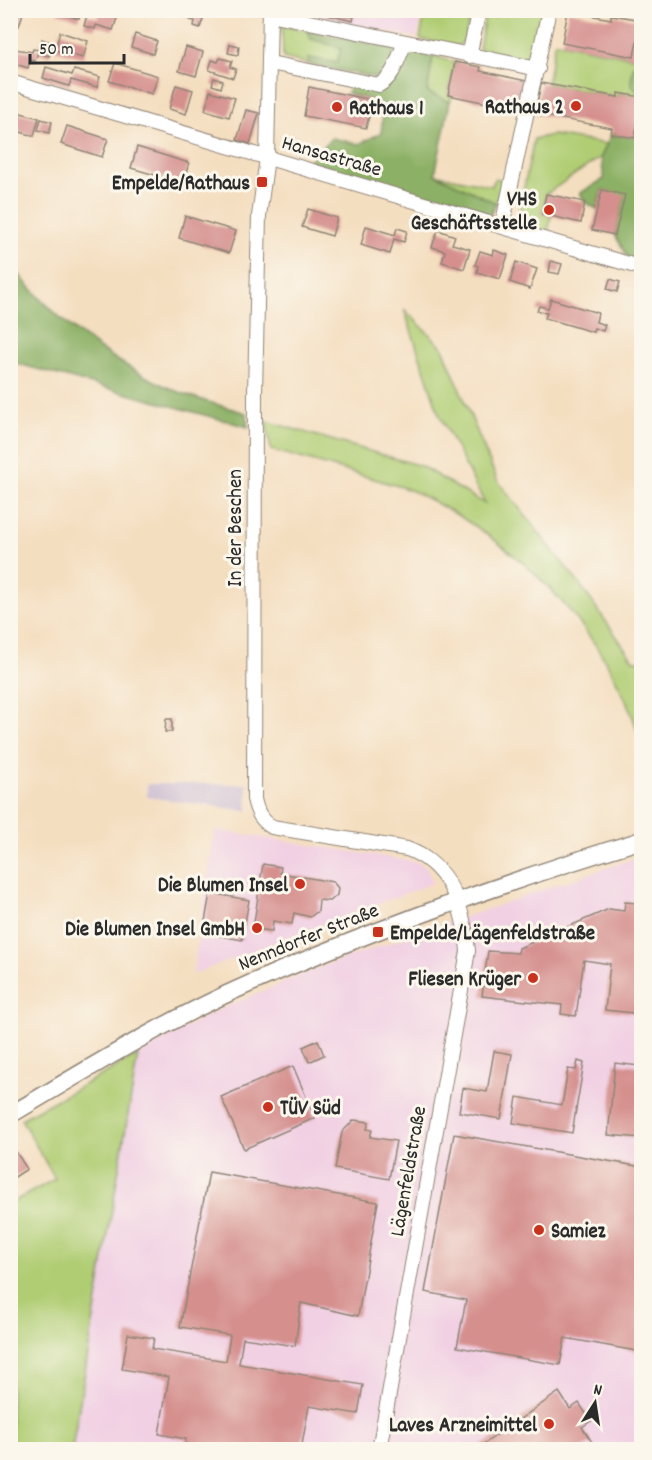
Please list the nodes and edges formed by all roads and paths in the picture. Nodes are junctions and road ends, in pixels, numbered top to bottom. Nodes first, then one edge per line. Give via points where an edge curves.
1 (479, 10) edge
2 (549, 10) edge
3 (270, 12) edge
4 (405, 43) junction
5 (469, 56) junction
6 (270, 63) junction
7 (538, 69) junction
8 (10, 82) edge
9 (267, 158) junction
10 (502, 226) junction
11 (642, 268) edge
12 (642, 840) edge
13 (456, 901) junction
14 (10, 1115) edge
15 (379, 1449) edge

1 - 5 street
2 - 7 street
3 - 4 street
3 - 6 street, In der Beschen
4 - 5 street
4 - 6 street via 394,70 379,85
5 - 7 street
6 - 9 street, In der Beschen
7 - 10 street
8 - 9 street, Hansastraße
9 - 10 street, Hansastraße
9 - 13 street, In der Beschen via 259,216 255,393 256,812 272,827 423,855 443,872
10 - 11 street, Hansastraße
12 - 13 street, Nenndorfer Straße
13 - 14 street, Nenndorfer Straße via 248,984 121,1049
13 - 15 street, Lägenfeldstraße via 468,951

